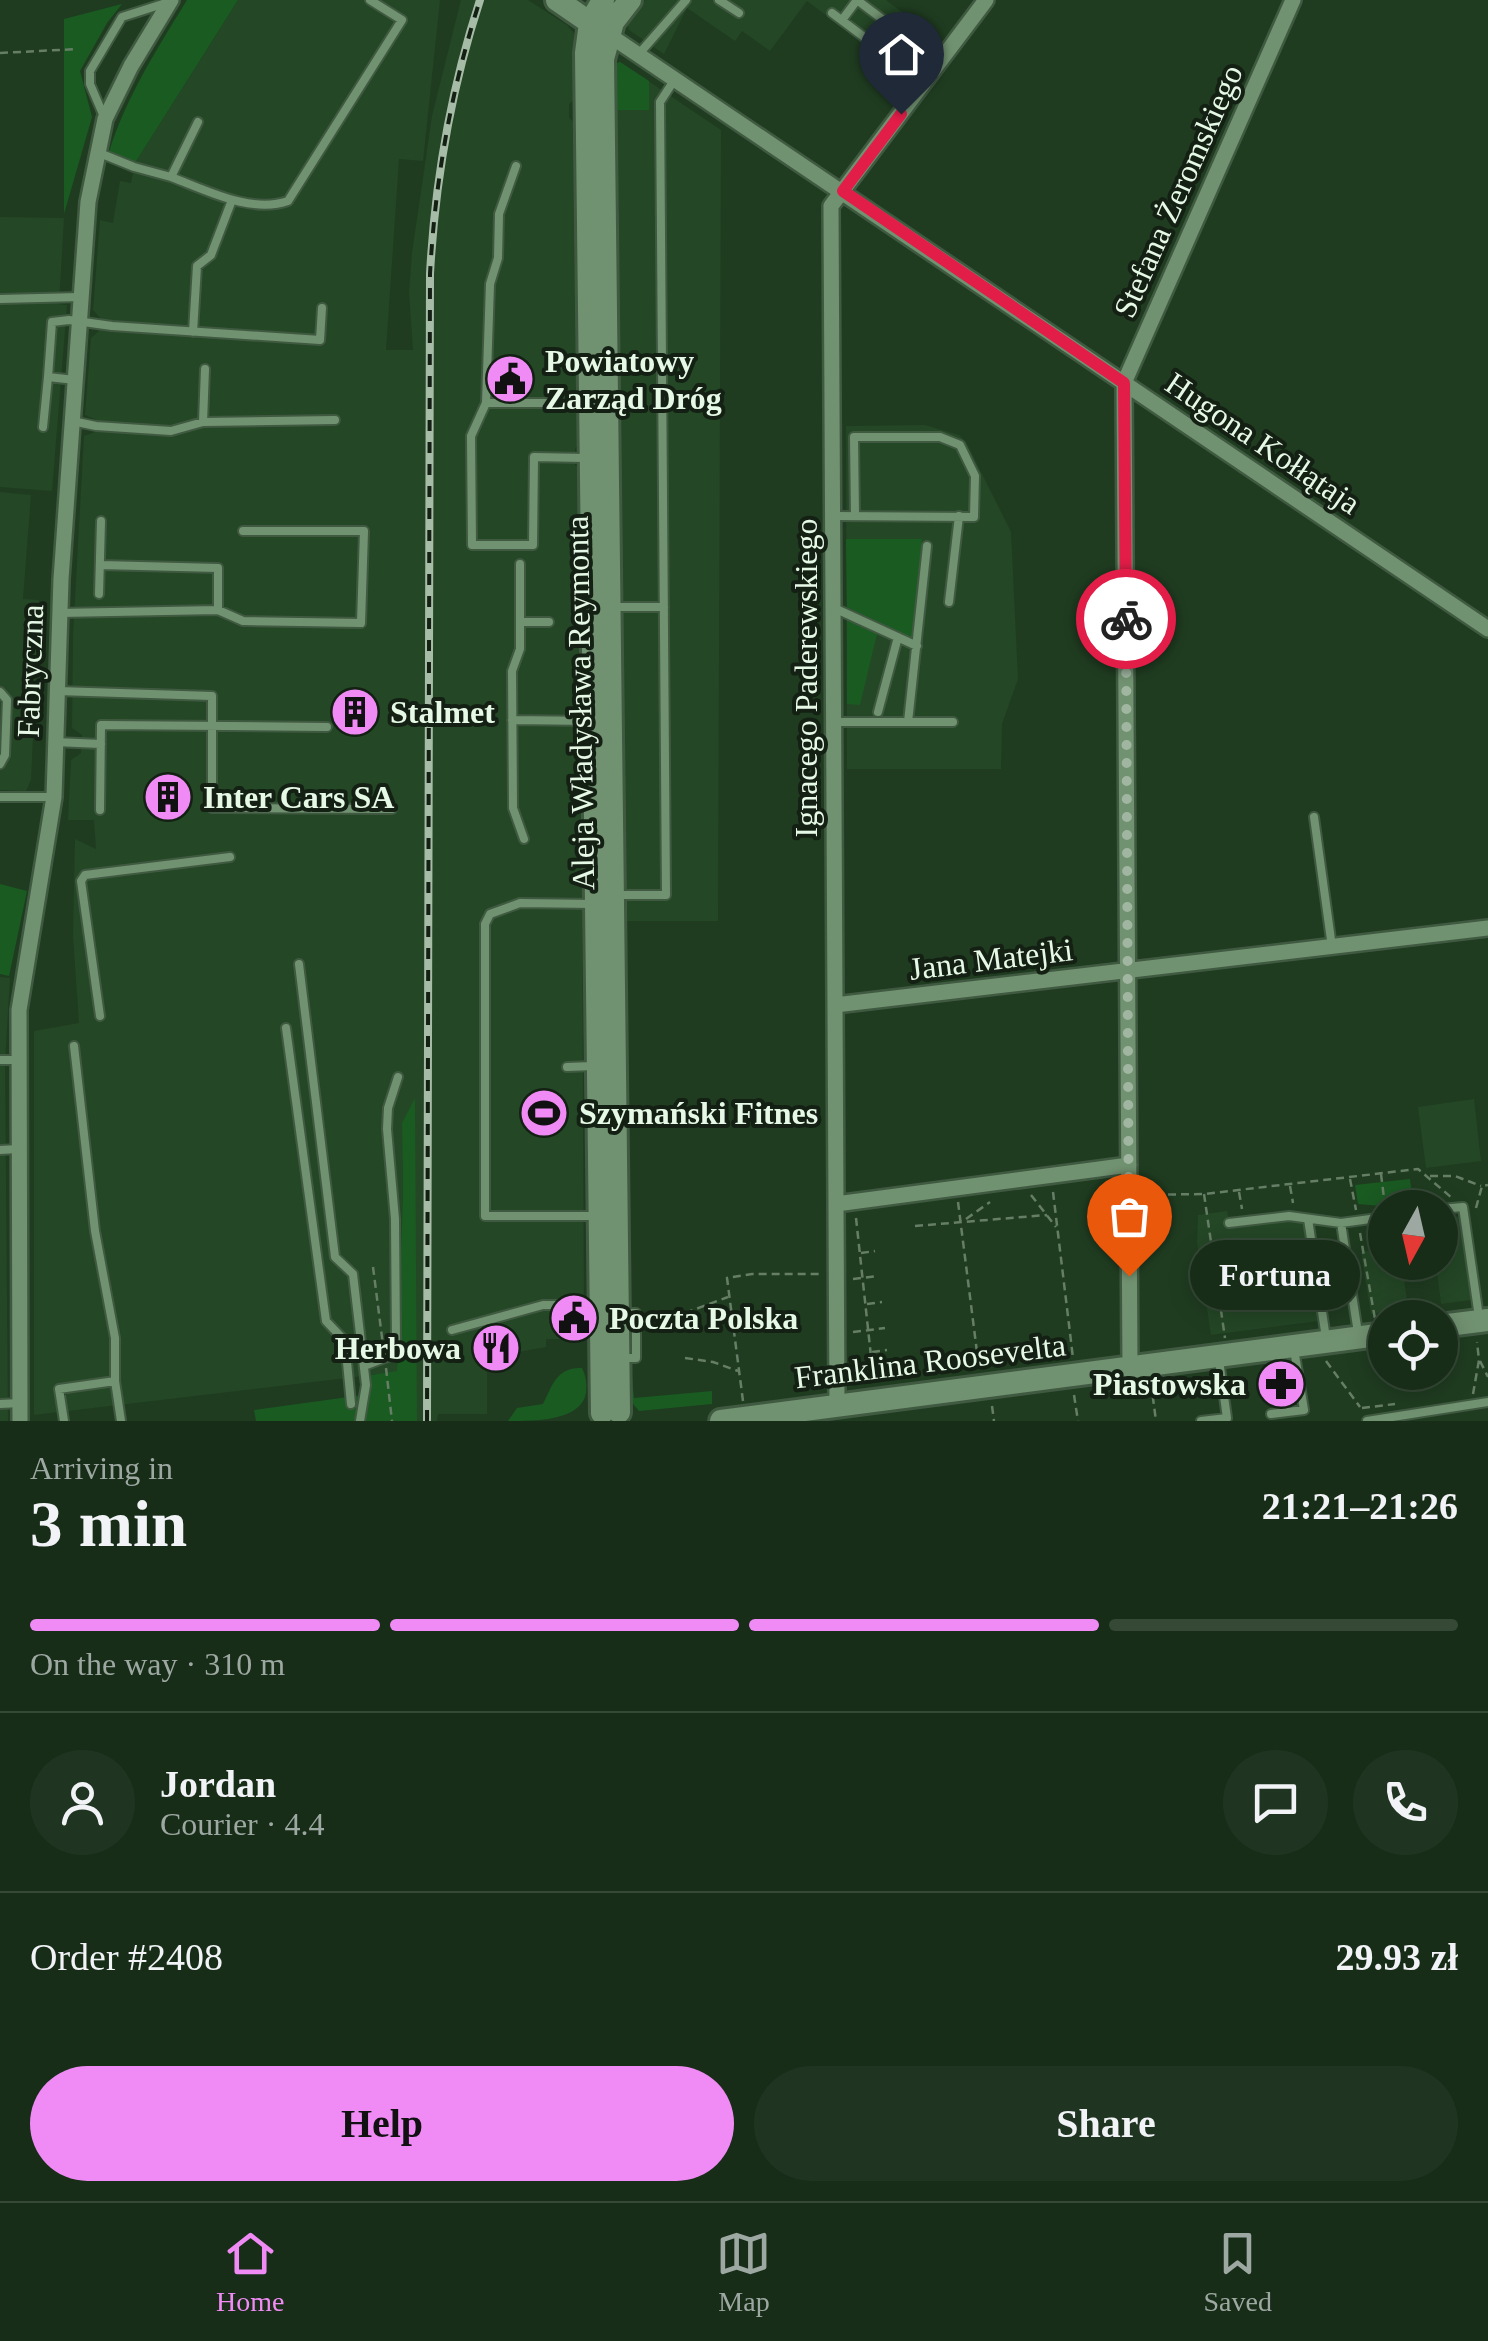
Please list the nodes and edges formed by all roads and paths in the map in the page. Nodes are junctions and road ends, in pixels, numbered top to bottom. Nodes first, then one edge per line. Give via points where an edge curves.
1 (370, 0) edge
2 (394, 0) edge
3 (558, 0) edge
4 (603, 0) edge
5 (630, 0) edge
6 (686, 0) edge
7 (719, 0) edge
8 (857, 0) edge
9 (986, 0) edge
10 (1293, 0) edge
11 (170, 1) edge
12 (390, 12) junction
13 (832, 13) dead end
14 (739, 14) dead end
15 (842, 20) junction
16 (600, 29) junction
17 (77, 48) dead end
18 (0, 53) edge
19 (638, 55) junction
20 (939, 62) junction
21 (675, 80) junction
22 (924, 82) junction
23 (105, 119) junction
24 (198, 122) dead end
25 (97, 152) junction
26 (516, 166) dead end
27 (171, 177) junction
28 (843, 191) junction
29 (232, 200) junction
30 (82, 297) junction
31 (0, 300) edge
32 (322, 308) dead end
33 (80, 321) junction
34 (194, 332) junction
35 (205, 369) dead end
36 (48, 377) junction
37 (75, 380) junction
38 (1124, 383) junction
39 (486, 402) junction
40 (546, 403) dead end
41 (335, 420) dead end
42 (72, 421) junction
43 (203, 422) junction
44 (43, 428) dead end
45 (600, 458) junction
46 (833, 516) junction
47 (855, 516) junction
48 (959, 516) junction
49 (102, 521) dead end
50 (243, 531) dead end
51 (927, 546) dead end
52 (520, 564) dead end
53 (101, 565) junction
54 (99, 594) dead end
55 (950, 602) dead end
56 (602, 607) junction
57 (664, 607) junction
58 (833, 608) junction
59 (218, 610) junction
60 (59, 613) junction
61 (520, 622) junction
62 (549, 622) dead end
63 (1488, 629) edge
64 (898, 637) junction
65 (916, 646) junction
66 (56, 690) junction
67 (0, 692) edge
68 (878, 712) dead end
69 (512, 720) junction
70 (603, 721) junction
71 (834, 722) junction
72 (908, 722) junction
73 (953, 722) dead end
74 (212, 726) junction
75 (326, 727) dead end
76 (55, 742) junction
77 (101, 744) junction
78 (0, 764) edge
79 (54, 797) junction
80 (0, 798) edge
81 (392, 809) dead end
82 (100, 810) dead end
83 (1314, 817) dead end
84 (524, 840) dead end
85 (230, 857) dead end
86 (602, 898) junction
87 (1488, 928) edge
88 (1332, 946) junction
89 (299, 964) dead end
90 (1128, 970) junction
91 (835, 1004) junction
92 (100, 1016) dead end
93 (286, 1028) dead end
94 (74, 1046) dead end
95 (9, 1060) edge
96 (598, 1066) junction
97 (568, 1067) dead end
98 (398, 1076) dead end
99 (18, 1149) junction
100 (0, 1150) edge
101 (1129, 1165) junction
102 (1381, 1174) junction
103 (1051, 1176) junction
104 (1429, 1176) junction
105 (1350, 1178) junction
106 (1290, 1184) junction
107 (956, 1190) junction
108 (1239, 1190) junction
109 (1383, 1190) edge
110 (1204, 1194) junction
111 (1031, 1195) dead end
112 (1139, 1195) dead end
113 (1472, 1196) dead end
114 (990, 1202) dead end
115 (836, 1204) junction
116 (1460, 1206) joint
117 (855, 1211) dead end
118 (1047, 1215) junction
119 (608, 1216) junction
120 (1296, 1217) junction
121 (1308, 1219) junction
122 (1368, 1220) edge
123 (960, 1221) junction
124 (1358, 1221) junction
125 (1244, 1222) junction
126 (1230, 1223) dead end
127 (1341, 1223) junction
128 (915, 1226) dead end
129 (1057, 1228) junction
130 (875, 1251) dead end
131 (860, 1253) junction
132 (373, 1267) dead end
133 (830, 1274) dead end
134 (878, 1276) dead end
135 (862, 1278) junction
136 (846, 1279) dead end
137 (730, 1297) junction
138 (1369, 1300) edge
139 (882, 1302) dead end
140 (865, 1304) junction
141 (607, 1310) junction
142 (685, 1312) dead end
143 (1368, 1313) edge
144 (1481, 1327) edge
145 (885, 1328) dead end
146 (452, 1330) dead end
147 (868, 1330) junction
148 (1368, 1332) edge
149 (847, 1333) dead end
150 (1294, 1346) junction
151 (1222, 1348) junction
152 (888, 1350) dead end
153 (1326, 1351) junction
154 (870, 1352) junction
155 (610, 1358) junction
156 (685, 1358) dead end
157 (385, 1360) junction
158 (1073, 1360) dead end
159 (1479, 1360) junction
160 (364, 1366) junction
161 (1130, 1368) junction
162 (979, 1369) dead end
163 (739, 1372) junction
164 (1488, 1378) edge
165 (115, 1382) junction
166 (1151, 1384) dead end
167 (1074, 1394) dead end
168 (1473, 1394) dead end
169 (20, 1402) junction
170 (1488, 1402) edge
171 (743, 1403) dead end
172 (876, 1403) edge
173 (0, 1404) edge
174 (351, 1404) dead end
175 (991, 1405) dead end
176 (838, 1406) junction
177 (1270, 1414) dead end
178 (606, 1417) edge
179 (20, 1421) edge
180 (64, 1421) edge
181 (121, 1421) edge
182 (360, 1421) edge
183 (392, 1421) edge
184 (721, 1421) edge
185 (994, 1421) edge
186 (1078, 1421) edge
187 (1156, 1421) edge
188 (1201, 1421) edge
189 (1365, 1421) edge

1 - 12 lane
2 - 12 lane
3 - 16 street
4 - 16 street, Aleja Władysława Reymonta
5 - 16 street, Aleja Władysława Reymonta
6 - 19 lane
7 - 14 lane
8 - 15 lane
8 - 20 lane
9 - 20 street, Ignacego Paderewskiego
10 - 38 street, Stefana Żeromskiego
11 - 23 street, Fabryczna
11 - 23 lane via 122,16 102,47 90,84
12 - 29 lane via 402,20 288,200
13 - 15 lane
15 - 22 lane
16 - 19 street, Hugona Kołłątaja
16 - 45 street, Aleja Władysława Reymonta
17 - 18 path
19 - 21 street, Hugona Kołłątaja
20 - 22 street, Ignacego Paderewskiego
21 - 28 street, Hugona Kołłątaja
21 - 57 lane via 660,102
22 - 28 street, Ignacego Paderewskiego
23 - 25 street, Fabryczna
24 - 27 lane
25 - 27 lane
25 - 30 street, Fabryczna
26 - 39 lane via 499,214 490,284
27 - 29 lane
28 - 38 street, Hugona Kołłątaja
28 - 46 street, Ignacego Paderewskiego via 831,206
29 - 34 lane via 212,254 197,266
30 - 31 lane
30 - 33 street, Fabryczna
32 - 34 lane via 320,340
33 - 34 lane
33 - 36 lane via 52,322
33 - 37 street, Fabryczna
35 - 43 lane
36 - 37 lane
36 - 44 lane
37 - 42 street, Fabryczna
38 - 63 street, Hugona Kołłątaja
38 - 90 street, Stefana Żeromskiego
39 - 40 lane
39 - 45 lane via 471,436 472,545 533,545 534,458
41 - 43 lane
42 - 43 lane via 172,432
42 - 60 street, Fabryczna
45 - 56 street, Aleja Władysława Reymonta
46 - 47 lane
46 - 58 street, Ignacego Paderewskiego
47 - 48 lane
47 - 48 lane via 854,437 940,436 960,445 975,476 974,517
48 - 55 lane
49 - 53 lane
50 - 59 lane via 364,531 361,623 244,622
51 - 65 lane
52 - 61 lane
53 - 54 lane
53 - 59 lane via 218,568
56 - 57 lane
56 - 70 street, Aleja Władysława Reymonta
57 - 86 lane via 666,895
58 - 64 lane
58 - 71 street, Ignacego Paderewskiego
59 - 60 lane
60 - 66 street, Fabryczna
61 - 62 lane
61 - 69 lane
64 - 65 lane
64 - 68 lane
65 - 72 lane
66 - 74 lane via 212,696
66 - 76 street, Fabryczna
67 - 78 lane via 7,700
69 - 70 lane
69 - 84 lane via 513,808
70 - 86 street, Aleja Władysława Reymonta
71 - 72 lane
71 - 91 street, Ignacego Paderewskiego
72 - 73 lane
74 - 75 lane
74 - 77 lane via 101,725
74 - 81 lane via 212,808
76 - 77 lane
76 - 79 street, Fabryczna
77 - 82 lane
79 - 80 lane
79 - 95 street, Fabryczna
83 - 88 lane
85 - 92 lane via 85,875
86 - 96 street, Aleja Władysława Reymonta
86 - 119 street, Aleja Władysława Reymonta
86 - 119 lane via 520,903 490,914 485,924 484,1216
87 - 88 street, Jana Matejki
88 - 90 street, Jana Matejki
89 - 160 lane via 335,1257 353,1274
90 - 91 street, Jana Matejki
90 - 101 street, Stefana Żeromskiego
91 - 115 street, Ignacego Paderewskiego
93 - 174 lane via 326,1321 345,1341
94 - 165 lane via 115,1338
95 - 99 street, Fabryczna
96 - 97 lane
96 - 119 street, Aleja Władysława Reymonta
98 - 157 lane via 387,1129 396,1343
99 - 100 lane
99 - 169 street, Fabryczna
101 - 103 street
101 - 161 street, Stefana Żeromskiego
102 - 104 path via 1418,1169
102 - 105 path
102 - 109 path
103 - 107 street
103 - 129 path
104 - 113 path via 1455,1176 1482,1188
104 - 116 path
105 - 106 path
105 - 124 path
106 - 108 path
106 - 120 path
107 - 115 street
107 - 123 path
108 - 110 path
108 - 125 path
110 - 112 path
110 - 151 path
111 - 118 path
114 - 123 path
115 - 176 street, Ignacego Paderewskiego
116 - 144 lane
117 - 131 path
118 - 123 path
118 - 129 path
119 - 141 street, Aleja Władysława Reymonta
120 - 121 lane
120 - 125 lane
121 - 127 lane
121 - 153 lane
122 - 124 lane
123 - 128 path
123 - 162 path
124 - 127 lane
124 - 138 path
125 - 126 lane
127 - 143 lane
129 - 158 path
130 - 131 path
131 - 135 path
132 - 157 path
133 - 137 path via 727,1278
134 - 135 path
135 - 136 path
135 - 140 path
137 - 142 path
137 - 163 path
139 - 140 path
140 - 147 path
141 - 146 lane via 543,1305
141 - 155 street, Aleja Władysława Reymonta
144 - 159 path
145 - 147 path
147 - 149 path
147 - 154 path
148 - 153 street, Franklina Roosevelta
150 - 151 street, Franklina Roosevelta
150 - 153 street, Franklina Roosevelta
150 - 177 lane via 1304,1410
151 - 161 street, Franklina Roosevelta
151 - 188 lane via 1228,1418
152 - 154 path
153 - 189 path
154 - 172 path
155 - 178 street, Aleja Władysława Reymonta
155 - 178 street, Aleja Władysława Reymonta via 597,1406
156 - 163 path
157 - 160 lane
157 - 183 path
159 - 164 path
159 - 168 path
160 - 182 lane
161 - 172 street, Franklina Roosevelta
163 - 171 path
165 - 180 lane via 59,1389
165 - 181 lane
166 - 187 path
167 - 186 path
169 - 173 lane
169 - 179 street, Fabryczna
170 - 189 lane
172 - 176 street, Franklina Roosevelta
175 - 185 path
176 - 184 street, Franklina Roosevelta

